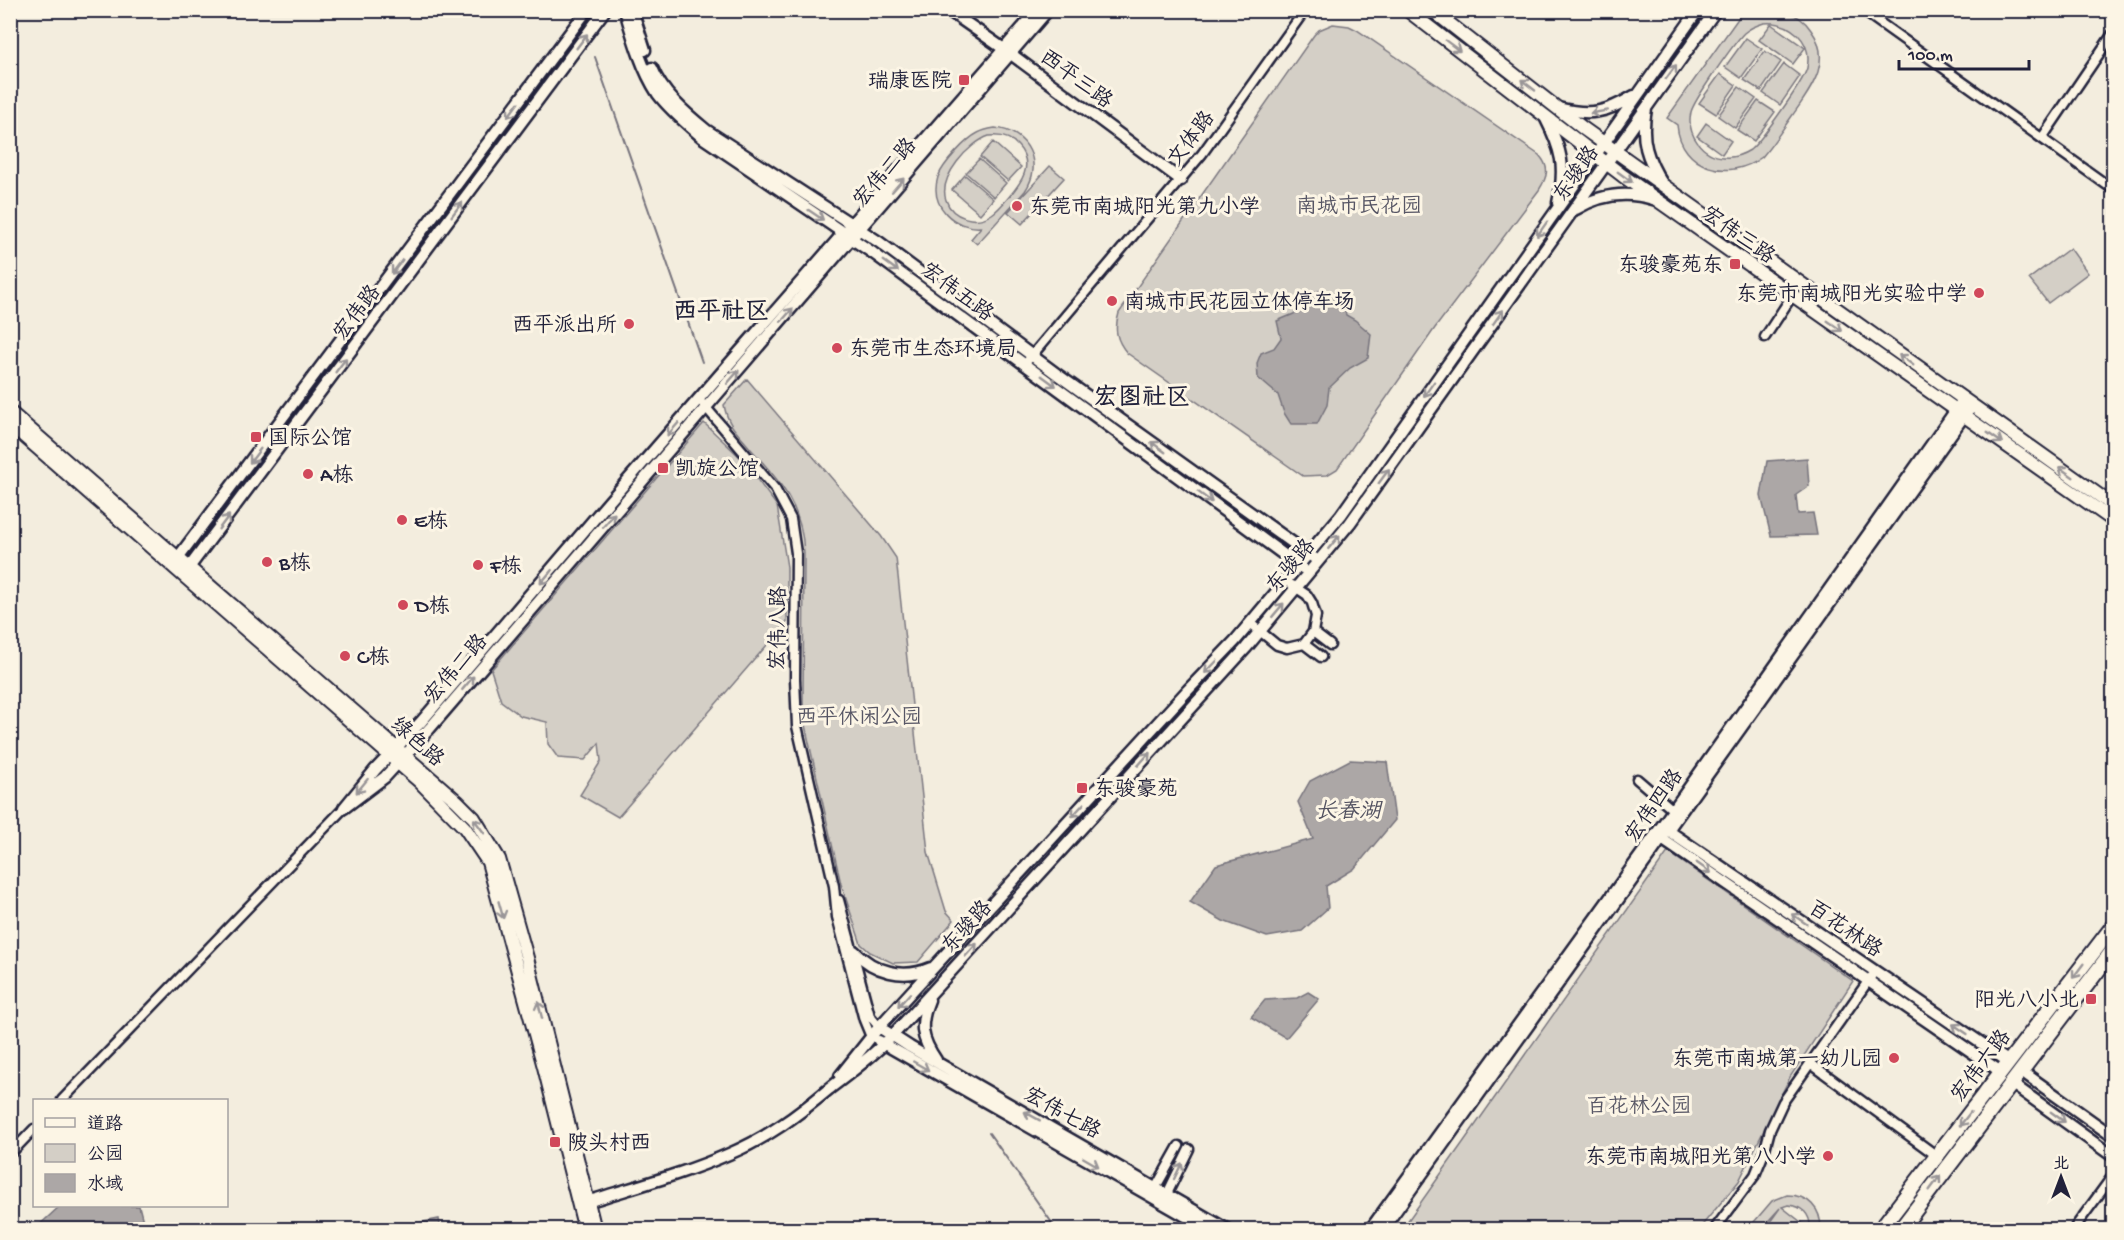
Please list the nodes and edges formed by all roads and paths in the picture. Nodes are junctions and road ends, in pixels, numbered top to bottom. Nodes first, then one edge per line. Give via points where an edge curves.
1 (587, 10) edge
2 (605, 10) edge
3 (625, 10) edge
4 (632, 10) edge
5 (948, 10) edge
6 (1038, 10) edge
7 (1048, 10) edge
8 (1305, 10) edge
9 (1407, 10) edge
10 (1432, 10) edge
11 (1698, 10) edge
12 (1716, 10) edge
13 (1862, 10) edge
14 (2114, 32) edge
15 (1007, 52) junction
16 (1637, 95) junction
17 (1647, 104) junction
18 (1557, 108) junction
19 (1545, 117) junction
20 (2042, 138) junction
21 (1604, 143) junction
22 (1615, 150) junction
23 (1595, 155) junction
24 (1605, 163) junction
25 (1181, 180) junction
26 (1663, 185) junction
27 (2114, 190) edge
28 (1658, 201) junction
29 (1557, 209) junction
30 (1571, 212) junction
31 (852, 231) junction
32 (1792, 296) junction
33 (1765, 337) dead end
34 (1028, 359) junction
35 (1967, 402) junction
36 (702, 404) junction
37 (10, 412) edge
38 (1959, 413) junction
39 (10, 424) edge
40 (2114, 506) edge
41 (2114, 521) edge
42 (1308, 554) junction
43 (175, 562) junction
44 (1318, 562) junction
45 (1298, 566) junction
46 (186, 572) junction
47 (1308, 573) junction
48 (1286, 581) junction
49 (1297, 588) junction
50 (1250, 623) junction
51 (1260, 632) junction
52 (1313, 632) junction
53 (1304, 644) junction
54 (1330, 645) dead end
55 (1321, 657) dead end
56 (397, 756) junction
57 (1637, 779) dead end
58 (344, 808) joint
59 (1673, 810) junction
60 (1662, 832) junction
61 (834, 886) junction
62 (2114, 925) edge
63 (2114, 949) edge
64 (854, 951) junction
65 (934, 967) junction
66 (1875, 971) junction
67 (1868, 981) junction
68 (932, 993) junction
69 (879, 1027) junction
70 (871, 1036) junction
71 (892, 1036) junction
72 (884, 1044) junction
73 (938, 1063) junction
74 (1810, 1063) junction
75 (2010, 1068) junction
76 (2011, 1083) junction
77 (829, 1090) junction
78 (64, 1099) edge
79 (33, 1130) edge
80 (2114, 1137) edge
81 (1179, 1146) dead end
82 (1189, 1149) dead end
83 (10, 1154) edge
84 (1937, 1156) junction
85 (2114, 1156) edge
86 (2114, 1174) edge
87 (1156, 1188) junction
88 (1167, 1194) junction
89 (584, 1203) junction
90 (585, 1230) edge
91 (595, 1230) edge
92 (1210, 1230) edge
93 (1228, 1230) edge
94 (1370, 1230) edge
95 (1382, 1230) edge
96 (1714, 1230) edge
97 (1880, 1230) edge
98 (1900, 1230) edge
99 (2073, 1230) edge

1 -> 43 street, 宏伟路
46 -> 2 street, 宏伟路
3 -> 31 street, 宏伟五路 via 647,74 678,116 737,162
4 - 31 street, 宏伟五路 via 653,71 684,111
5 - 15 street, 西平三路
6 - 15 street, 宏伟二路
7 - 15 street, 宏伟二路
8 - 25 street, 文体路
9 -> 19 main road, 宏伟三路
18 -> 10 main road, 宏伟三路
11 - 16 street, 东骏路
17 -> 12 street, 东骏路
13 - 20 street
14 - 20 street
15 - 25 street, 西平三路
15 - 31 street, 宏伟二路
16 -> 18 street via 1607,111 1589,113
16 - 21 street, 东骏路
17 - 22 street, 东骏路
17 - 26 street via 1644,143 1650,164
18 - 21 main road, 宏伟三路
19 - 23 main road, 宏伟三路
19 - 29 street via 1560,151 1563,170
20 - 27 street
21 - 22 main road, 宏伟三路
21 - 23 street, 东骏路
22 - 24 street, 东骏路
22 - 26 main road, 宏伟三路
23 - 24 main road, 宏伟三路
23 - 29 street, 东骏路
24 -> 28 main road, 宏伟三路
24 - 30 street, 东骏路
25 - 34 street, 文体路
35 -> 26 main road, 宏伟三路
28 - 30 street via 1614,195 1588,202
28 - 32 main road, 宏伟三路
29 -> 42 street, 东骏路 via 1341,515
44 -> 30 street, 东骏路 via 1431,411
31 - 34 street, 宏伟五路
31 - 36 street, 宏伟二路
32 - 33 street
32 -> 38 main road, 宏伟三路
42 -> 34 street, 宏伟五路
34 -> 45 street, 宏伟五路
35 - 38 street, 宏伟四路
40 -> 35 main road, 宏伟三路
36 - 56 street, 宏伟二路
36 - 61 street, 宏伟八路 via 775,489 794,530 797,726
37 - 43 main road, 绿色路
38 -> 41 main road, 宏伟三路
38 - 59 street, 宏伟四路
38 - 60 street, 宏伟四路
39 - 43 main road, 绿色路
42 - 44 street
42 - 45 street, 东骏路
43 - 46 main road, 绿色路
44 - 47 street, 东骏路
45 - 47 street, 宏伟五路
45 - 48 street, 东骏路
46 - 56 main road, 绿色路
47 - 49 street, 东骏路
48 - 49 street
48 - 50 street, 东骏路
51 -> 49 street, 东骏路
49 - 52 street via 1312,603 1316,616
50 - 51 street
50 -> 65 street, 东骏路
51 - 53 street via 1287,648
68 -> 51 street, 东骏路
52 - 53 street
52 - 54 street
53 - 55 street
56 - 58 street, 宏伟二路
56 - 89 main road, 绿色路 via 474,818 499,859
57 - 59 street
58 - 78 street
59 - 60 street, 宏伟四路
66 -> 60 street, 百花林路
60 -> 67 street, 百花林路
60 - 94 street, 宏伟四路
60 - 95 street, 宏伟四路
61 - 64 street, 宏伟八路
61 - 70 street, 宏伟八路 via 837,917
62 -> 75 main road, 宏伟六路
63 - 75 main road, 宏伟六路
64 - 65 street via 867,963 891,973 918,973
64 - 69 street, 宏伟八路 via 870,1016
65 -> 69 street, 东骏路
66 - 67 street
75 -> 66 street, 百花林路
67 - 74 street
67 - 75 street, 百花林路
68 - 71 street, 东骏路
68 - 73 street via 923,1019 923,1036
69 - 70 street, 东骏路
69 - 71 street, 宏伟七路
70 - 72 street, 宏伟七路
70 - 77 street, 东骏路
71 - 72 street, 东骏路
71 - 73 street, 宏伟七路
72 - 77 street, 东骏路
72 -> 92 street, 宏伟七路
87 -> 73 street, 宏伟七路
74 - 84 street
74 - 96 street via 1783,1102 1755,1175
75 - 76 main road, 宏伟六路
75 - 80 street
75 -> 84 main road, 宏伟六路
76 -> 85 street
98 -> 76 main road, 宏伟六路
77 - 89 street, 东骏路 via 772,1132 730,1154
79 - 83 street
81 - 87 street
88 -> 82 street
84 - 97 main road, 宏伟六路
86 - 99 street
87 - 88 street, 宏伟七路
88 - 93 street, 宏伟七路
89 - 90 main road, 绿色路
89 - 91 main road, 绿色路

